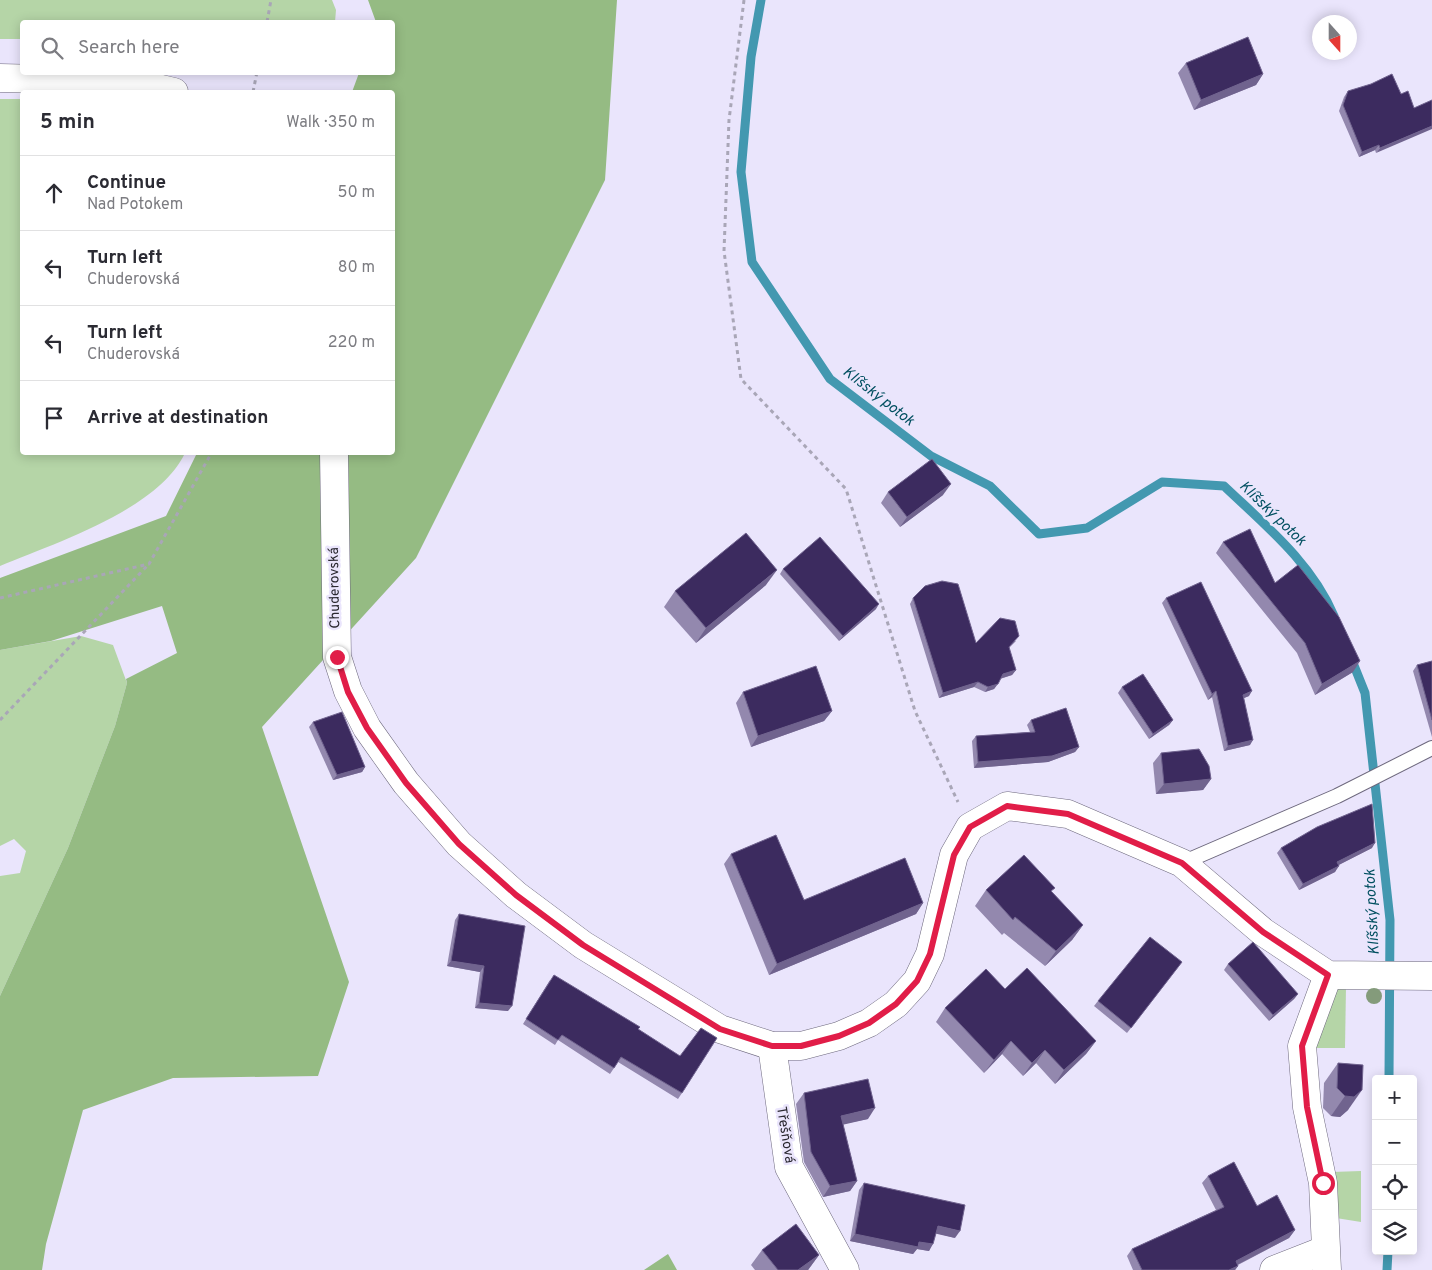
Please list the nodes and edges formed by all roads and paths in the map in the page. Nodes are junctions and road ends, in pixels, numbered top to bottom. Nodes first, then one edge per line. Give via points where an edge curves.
1 (271, 0) edge
2 (744, 0) edge
3 (267, 20) edge
4 (256, 75) edge
5 (0, 78) edge
6 (165, 90) edge
7 (253, 90) edge
8 (210, 455) edge
9 (334, 455) edge
10 (149, 564) junction
11 (0, 598) edge
12 (0, 720) edge
13 (1432, 748) edge
14 (970, 827) junction
15 (1182, 863) junction
16 (1328, 975) junction
17 (1421, 976) edge
18 (772, 1046) junction
19 (1326, 1260) edge
20 (845, 1270) edge
21 (1274, 1270) edge

1 - 3 path
2 - 14 path via 730,120 724,251 741,379 846,489 915,711
4 - 7 path
5 - 6 street via 127,81
8 - 10 path
9 - 18 street, Chuderovská via 337,657 348,692 367,728 406,783 466,850 516,895 583,945 720,1029
10 - 11 path
10 - 12 path
13 - 15 lane via 1356,786
14 - 15 street via 1007,806 1068,814
14 - 18 street, Chuderovská via 954,855 930,954 917,981 896,1004 869,1023 839,1036 801,1046
15 - 16 street via 1263,932
16 - 17 street
16 - 19 street via 1302,1046 1307,1107 1323,1183
18 - 20 street, Třešňová via 789,1167
19 - 21 street

